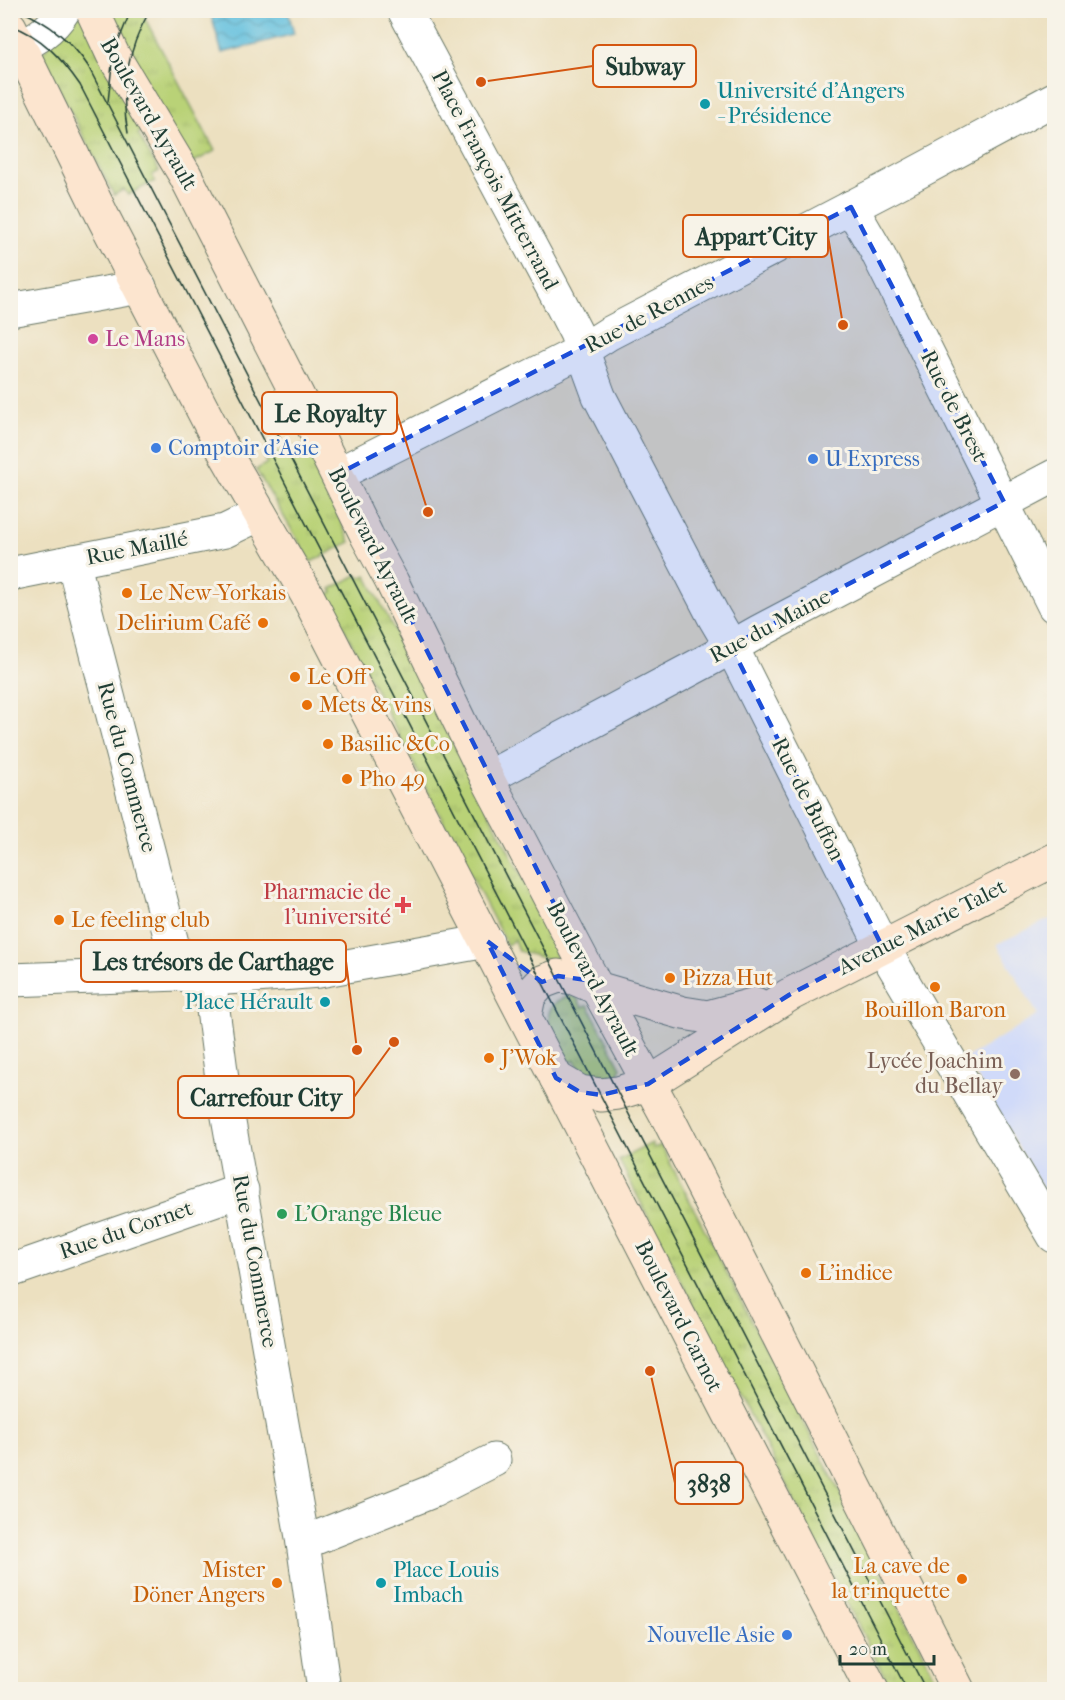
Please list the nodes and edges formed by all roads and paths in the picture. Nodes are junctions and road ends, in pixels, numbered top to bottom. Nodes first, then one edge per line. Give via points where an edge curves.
1 (64, 10) edge
2 (92, 10) edge
3 (404, 10) edge
4 (14, 40) edge
5 (1054, 99) edge
6 (851, 207) junction
7 (140, 287) junction
8 (10, 310) edge
9 (583, 350) junction
10 (338, 474) junction
11 (1054, 476) edge
12 (1004, 502) junction
13 (260, 514) junction
14 (73, 561) junction
15 (10, 574) edge
16 (1054, 606) edge
17 (731, 646) junction
18 (488, 778) junction
19 (1054, 860) edge
20 (487, 941) junction
21 (882, 946) junction
22 (195, 977) junction
23 (10, 980) edge
24 (542, 982) junction
25 (597, 988) junction
26 (789, 995) junction
27 (525, 1016) junction
28 (556, 1078) junction
29 (648, 1084) junction
30 (242, 1190) junction
31 (1054, 1236) edge
32 (10, 1271) edge
33 (494, 1460) dead end
34 (303, 1543) junction
35 (324, 1689) edge
36 (872, 1689) edge
37 (958, 1689) edge

1 - 4 street via 51,28
2 - 10 main road, Boulevard Ayrault via 113,55 185,176
3 - 9 street, Place François Mitterrand
4 - 7 main road
5 - 6 street, Rue de Rennes
6 - 9 street, Rue de Rennes via 608,333
6 - 12 street, Rue de Brest
7 - 8 street
7 - 13 main road
9 - 10 street, Rue de Rennes
9 - 17 street, Rue de Buffon via 599,396
10 - 18 main road, Boulevard Ayrault
11 - 12 street, Rue du Maine
12 - 16 street, Rue de Brest
12 - 17 street, Rue du Maine
13 - 14 street, Rue Maillé via 225,531
13 - 20 main road via 306,593
14 - 15 street, Rue Maillé
14 - 22 street, Rue du Commerce
17 - 18 street, Rue du Maine
17 - 21 street, Rue de Buffon
18 - 25 main road, Boulevard Ayrault
19 - 21 main road, Avenue Marie Talet
20 - 22 street via 319,971
20 - 24 main road via 513,956
20 - 27 main road, Boulevard Carnot
21 - 26 main road, Avenue Marie Talet
21 - 31 street, Rue de Buffon
22 - 23 street
22 - 30 street, Rue du Commerce
24 - 25 main road, Avenue Marie Talet via 558,976
24 - 27 main road via 529,996
25 - 26 main road, Avenue Marie Talet via 708,1017
25 - 29 main road, Boulevard Ayrault
26 - 29 main road, Avenue Marie Talet
27 - 28 main road, Boulevard Carnot
28 - 29 main road, Avenue Marie Talet via 580,1092 601,1095
28 - 36 main road, Boulevard Carnot
29 - 37 main road
30 - 32 street, Rue du Cornet
30 - 34 street, Rue du Commerce
33 - 34 street via 433,1491
34 - 35 street

